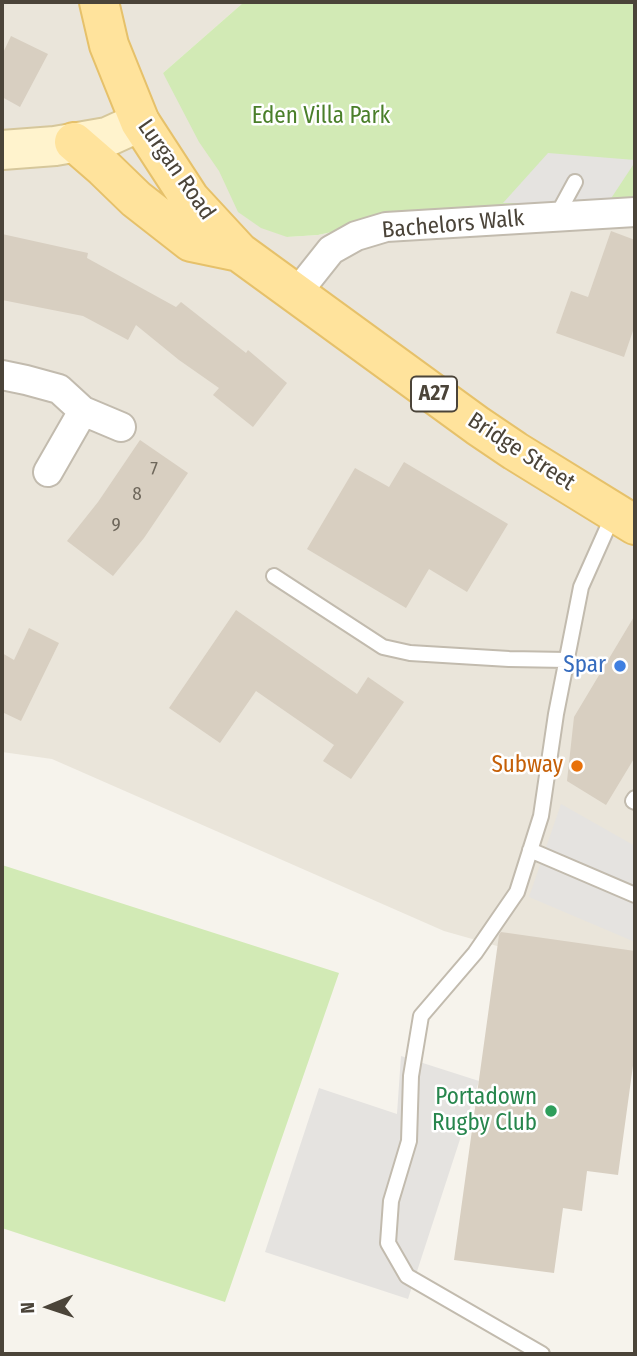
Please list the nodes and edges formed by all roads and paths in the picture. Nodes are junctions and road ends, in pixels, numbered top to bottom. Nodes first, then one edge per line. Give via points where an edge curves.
1 (99, 2) edge
2 (140, 122) junction
3 (74, 142) junction
4 (2, 150) edge
5 (575, 182) dead end
6 (635, 212) edge
7 (556, 217) junction
8 (239, 252) junction
9 (296, 294) junction
10 (2, 375) edge
11 (83, 411) junction
12 (121, 427) dead end
13 (48, 472) dead end
14 (625, 519) edge
15 (274, 576) dead end
16 (567, 660) junction
17 (530, 850) junction
18 (635, 895) edge
19 (541, 1354) edge

1 - 2 main road, Lurgan Road / A27 via 109,45
2 - 3 main road via 107,137
2 - 8 main road, Lurgan Road / A27 via 190,199
3 - 4 main road
3 - 8 main road via 191,242
5 - 7 lane
6 - 7 street, Bachelors Walk
7 - 9 street, Bachelors Walk via 386,227 331,250
8 - 9 main road, Bridge Street / A27
9 - 14 main road, Bridge Street / A27 via 515,451
10 - 11 street via 59,389
11 - 12 street
11 - 13 street
14 - 16 lane via 581,587
15 - 16 lane via 383,647 410,653
16 - 17 lane via 541,816
17 - 18 lane
17 - 19 lane via 517,892 475,953 421,1016 411,1076 409,1141 391,1201 388,1243 407,1276

